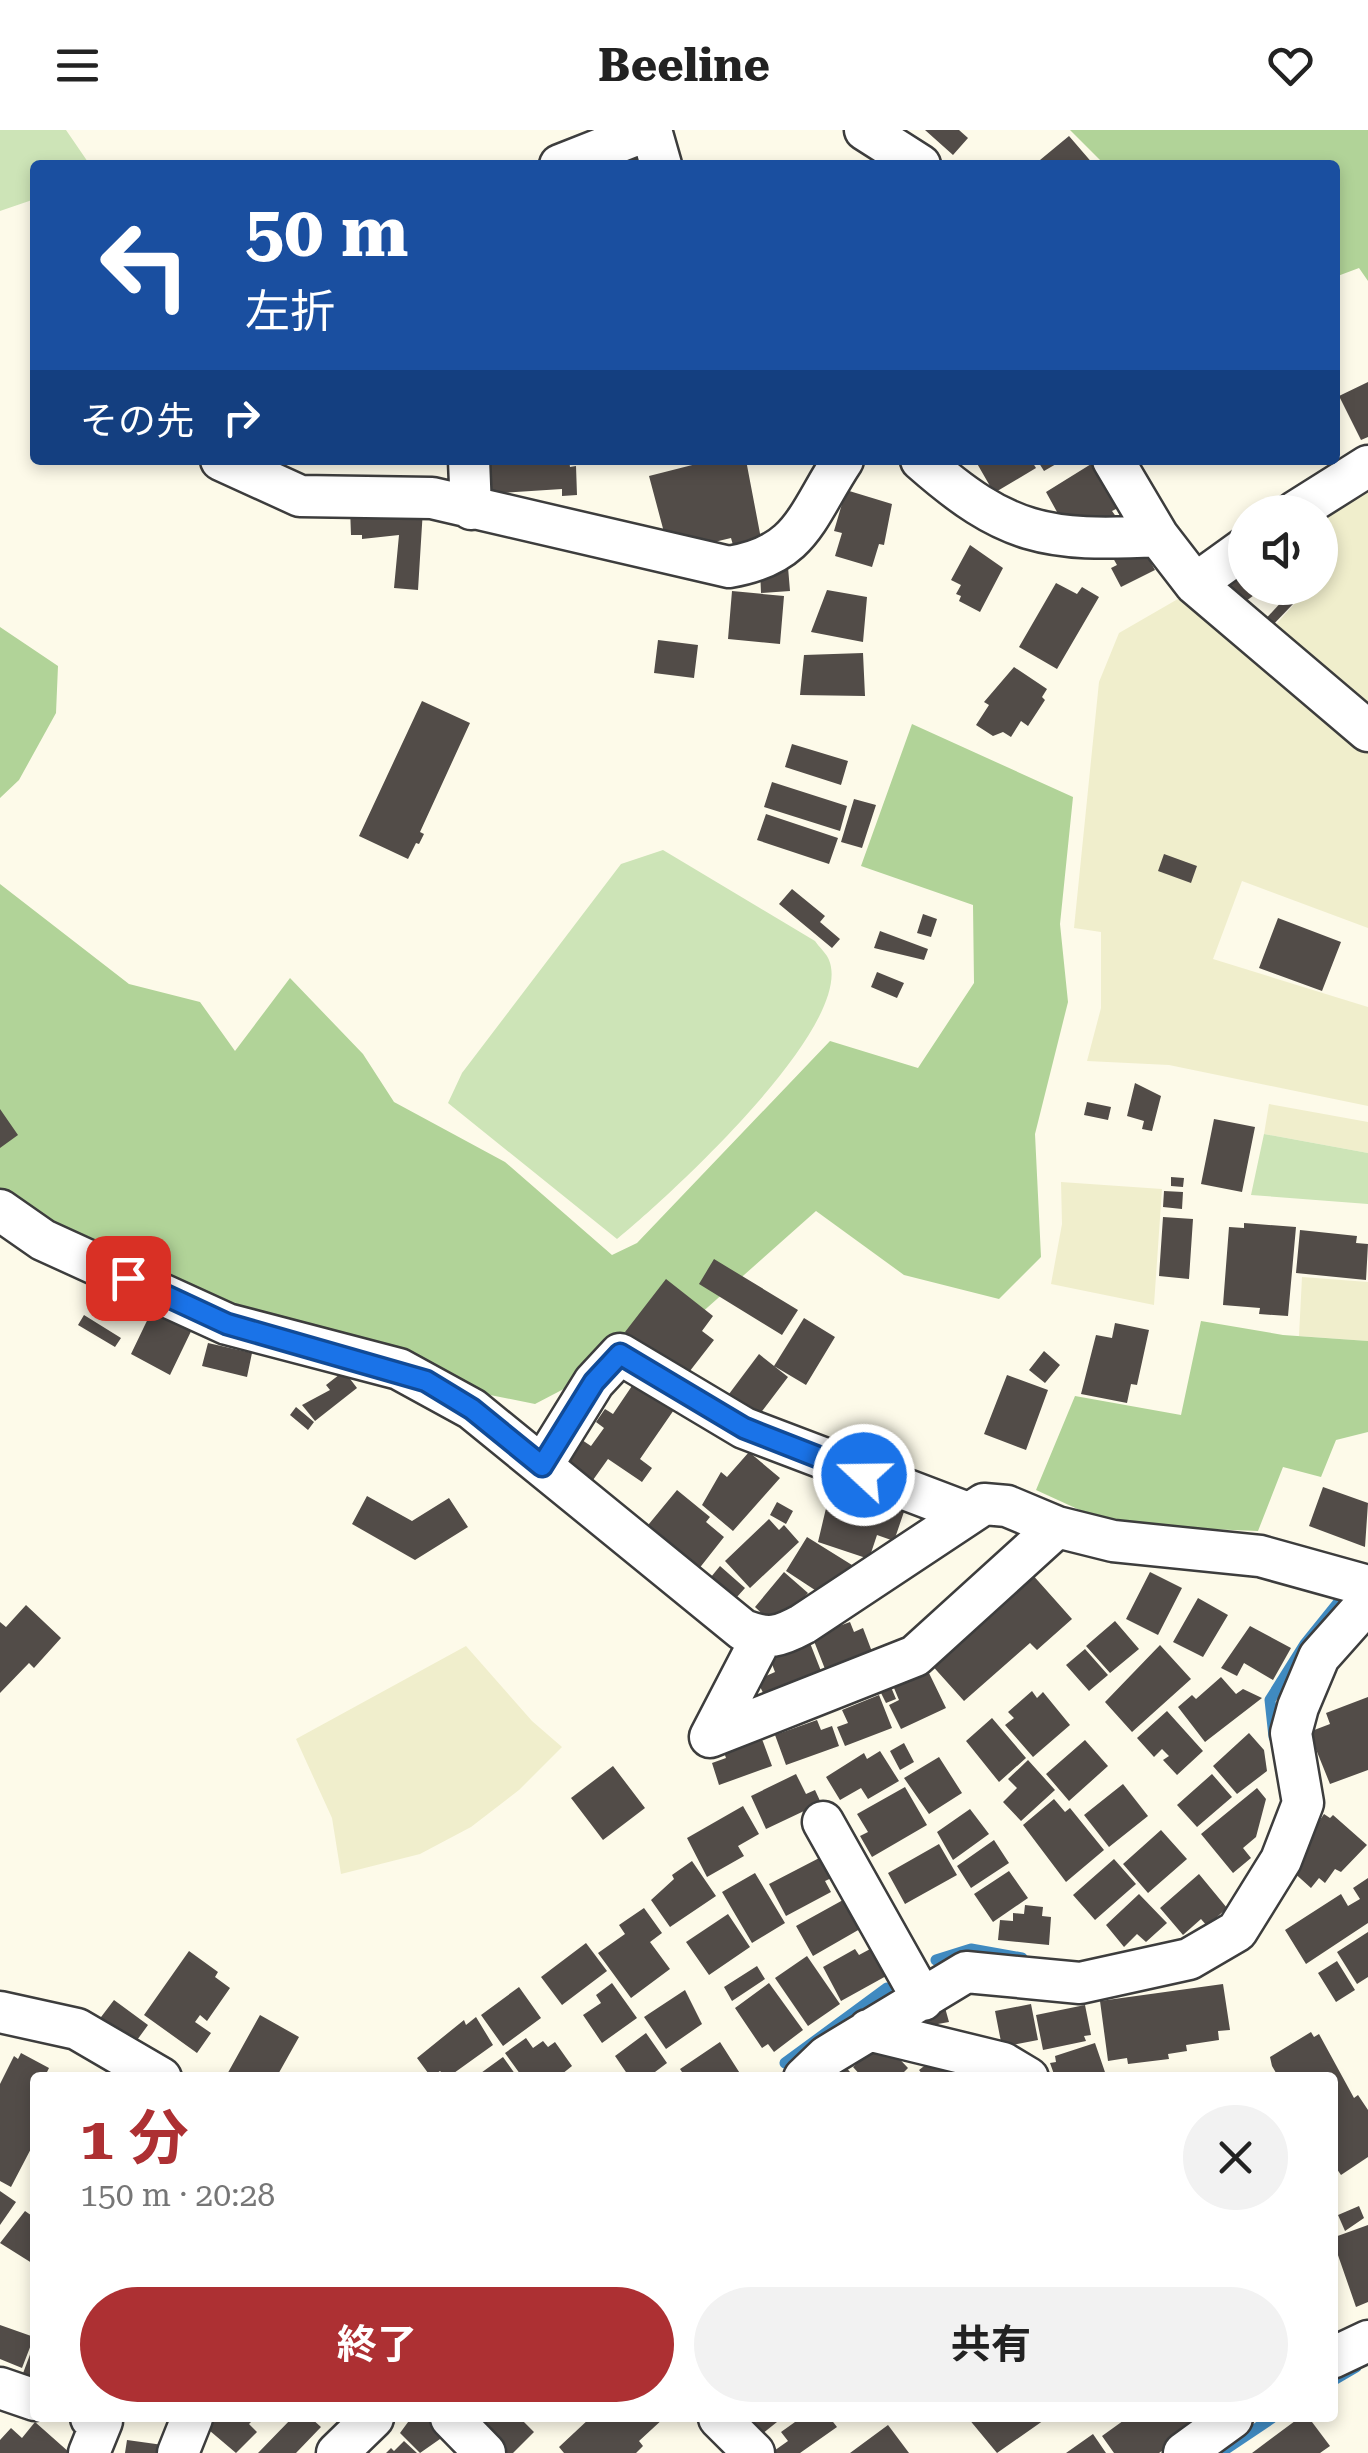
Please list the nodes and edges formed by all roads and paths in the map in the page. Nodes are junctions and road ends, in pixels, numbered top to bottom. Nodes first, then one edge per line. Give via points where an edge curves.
1 (650, 130) edge
2 (866, 130) edge
3 (573, 160) edge
4 (659, 160) edge
5 (912, 160) edge
6 (231, 465) edge
7 (469, 465) edge
8 (839, 465) edge
9 (927, 465) edge
10 (1116, 465) edge
11 (1368, 466) edge
12 (1322, 495) edge
13 (471, 509) junction
14 (1158, 536) junction
15 (1228, 560) edge
16 (1195, 584) junction
17 (1368, 731) edge
18 (0, 1210) edge
19 (542, 1466) junction
20 (966, 1512) junction
21 (1057, 1528) junction
22 (1368, 1586) edge
23 (1368, 1602) edge
24 (762, 1637) junction
25 (822, 1822) dead end
26 (923, 2000) junction
27 (0, 2012) edge
28 (868, 2030) junction
29 (151, 2072) edge
30 (810, 2072) edge
31 (1017, 2072) edge
32 (102, 2422) edge
33 (190, 2422) edge
34 (370, 2422) edge
35 (455, 2422) edge
36 (724, 2422) edge
37 (1227, 2422) edge
38 (89, 2453) edge
39 (178, 2453) edge
40 (336, 2453) edge
41 (485, 2453) edge
42 (754, 2453) edge
43 (1184, 2453) edge

1 - 3 street
1 - 4 street
2 - 5 street
6 - 13 street via 300,496 432,498
7 - 13 street
8 - 13 street via 797,539 755,563 729,567
9 - 14 street via 986,512 1042,534 1080,540
10 - 14 street
11 - 12 street
14 - 16 street
15 - 16 street
16 - 17 street
18 - 19 street via 43,1240 227,1324 426,1381
19 - 20 street via 594,1382 620,1354 744,1428
19 - 24 street via 743,1630
20 - 21 street via 984,1504 1008,1506
20 - 24 street via 803,1624 775,1639
21 - 22 street via 1112,1541 1260,1556
21 - 24 street via 915,1656 710,1738
23 - 26 street via 1319,1657 1298,1708 1291,1733 1303,1803 1281,1860 1238,1931 1189,1959 1080,1984 966,1972
25 - 26 street
26 - 28 street
27 - 29 street via 78,2029
28 - 30 street
28 - 31 street
32 - 38 street
33 - 39 street
34 - 40 street
35 - 41 street
36 - 42 street
37 - 43 street

